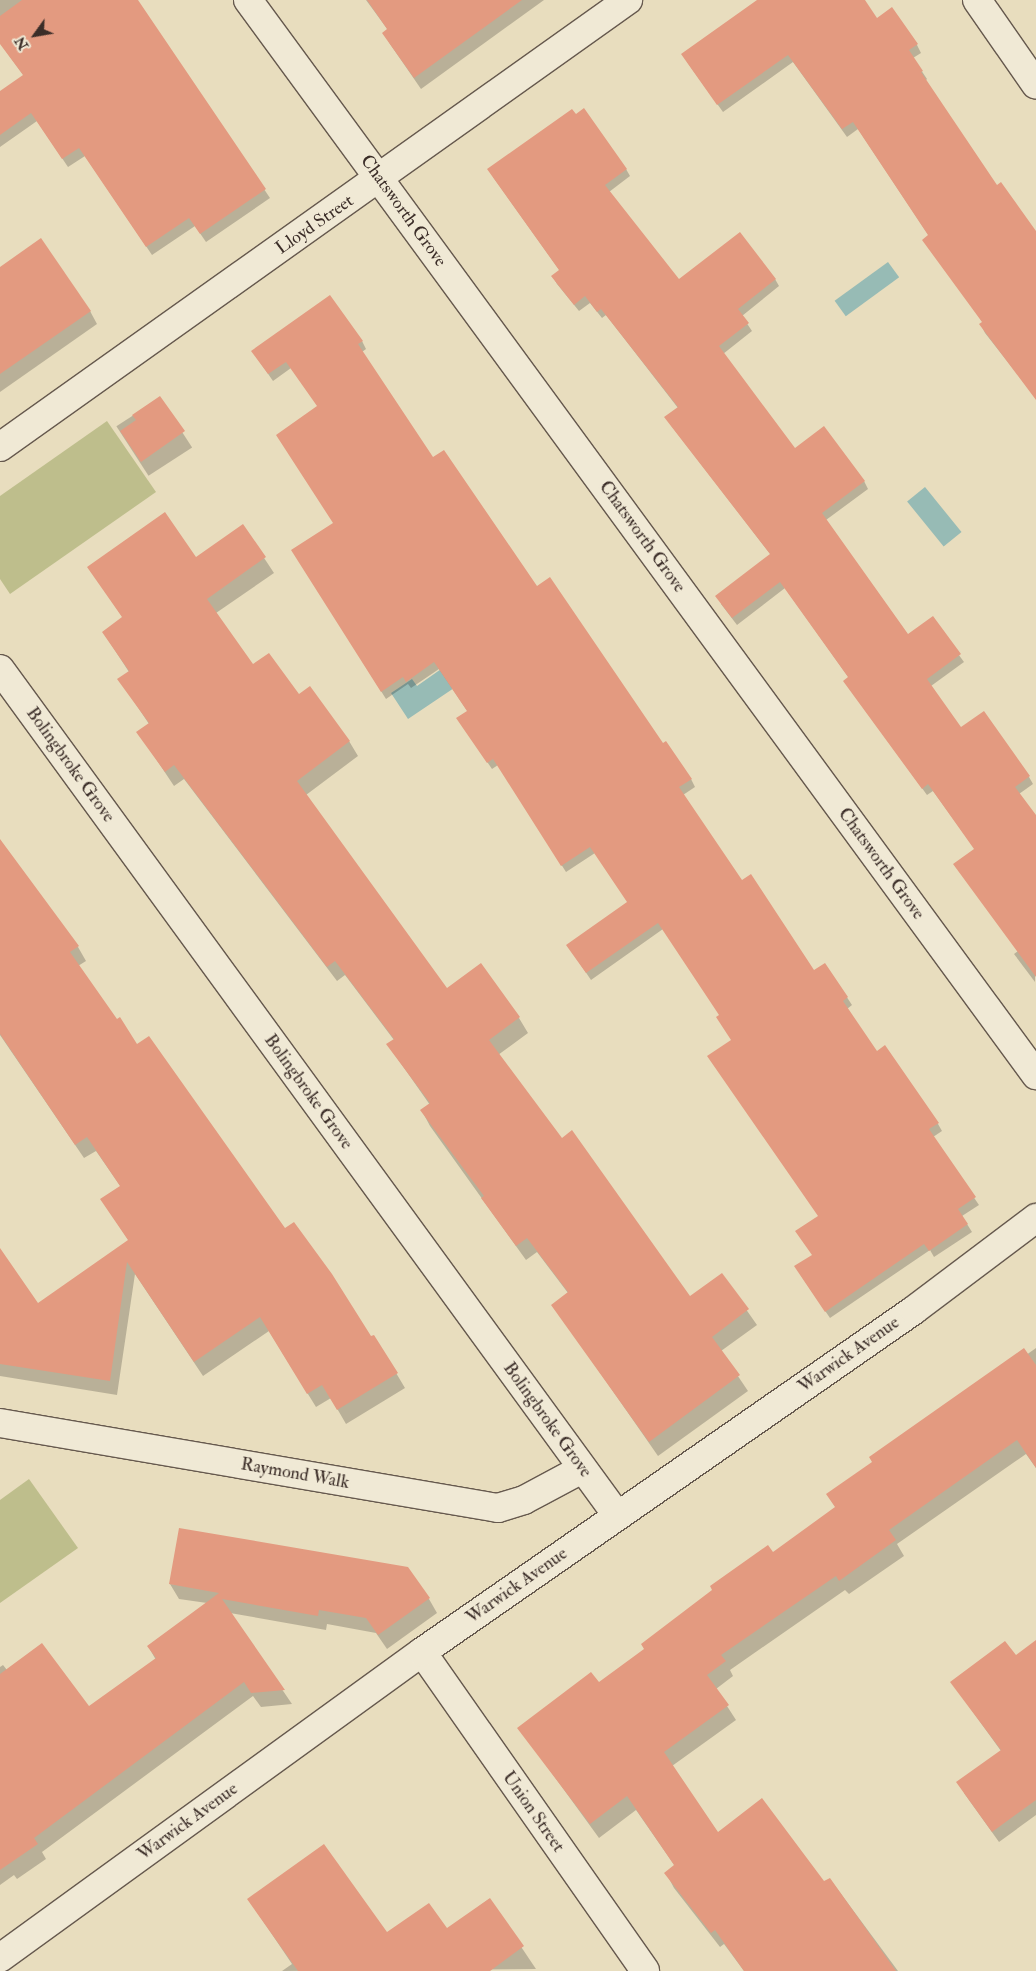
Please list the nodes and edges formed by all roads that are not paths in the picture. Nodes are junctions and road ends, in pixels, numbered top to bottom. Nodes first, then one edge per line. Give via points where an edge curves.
1 (248, 0) edge
2 (628, 0) edge
3 (977, 0) edge
4 (1036, 85) edge
5 (380, 179) junction
6 (0, 447) edge
7 (0, 669) edge
8 (1036, 1075) edge
9 (1036, 1218) edge
10 (0, 1423) edge
11 (582, 1469) junction
12 (617, 1515) junction
13 (422, 1652) junction
14 (0, 1958) edge
15 (645, 1971) edge

1 - 5 street, Chatsworth Grove
2 - 5 street, Lloyd Street
3 - 4 street
5 - 6 street, Lloyd Street
5 - 8 street, Chatsworth Grove
7 - 11 street, Bolingbroke Grove
9 - 12 street, Warwick Avenue via 914,1310
10 - 11 street, Raymond Walk via 498,1508 524,1500
11 - 12 street, Bolingbroke Grove
12 - 13 street, Warwick Avenue
13 - 14 street, Warwick Avenue
13 - 15 street, Union Street

